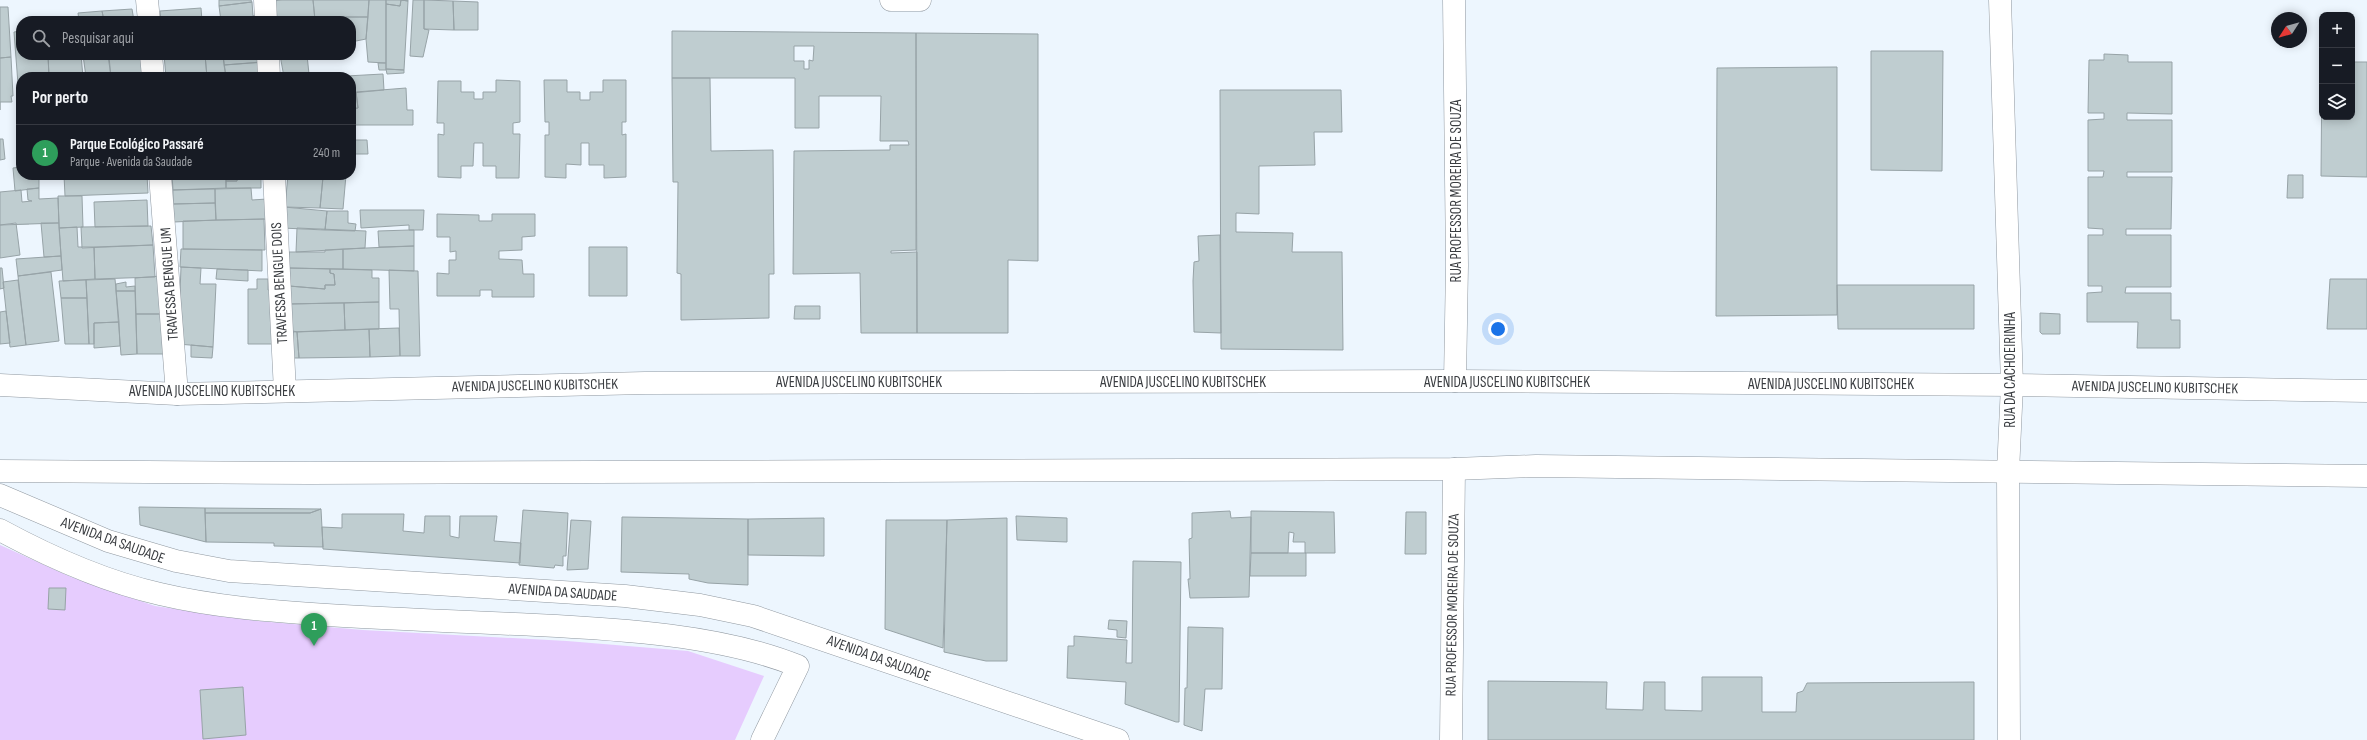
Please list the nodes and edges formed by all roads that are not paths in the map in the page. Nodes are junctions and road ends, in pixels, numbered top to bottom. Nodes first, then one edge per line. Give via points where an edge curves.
1 (147, 0) edge
2 (265, 0) edge
3 (891, 0) edge
4 (920, 0) edge
5 (1454, 0) edge
6 (2000, 0) edge
7 (149, 16) edge
8 (266, 16) edge
9 (151, 60) edge
10 (268, 60) edge
11 (153, 72) edge
12 (269, 72) edge
13 (160, 180) edge
14 (274, 180) edge
15 (1455, 382) junction
16 (0, 385) edge
17 (2012, 385) junction
18 (284, 391) junction
19 (2367, 391) edge
20 (177, 394) junction
21 (1454, 469) junction
22 (0, 471) edge
23 (2008, 472) junction
24 (2367, 476) edge
25 (0, 495) edge
26 (0, 530) edge
27 (762, 740) edge
28 (1118, 740) edge
29 (1451, 740) edge
30 (2009, 740) edge

1 - 7 main road
2 - 8 main road
3 - 4 main road
5 - 15 main road, RUA PROFESSOR MOREIRA DE SOUZA via 1458,264
6 - 17 main road, RUA DA CACHOEIRINHA
9 - 11 main road
10 - 12 main road
13 - 20 main road, TRAVESSA BENGUE UM
14 - 18 main road, TRAVESSA BENGUE DOIS
15 - 17 main road, AVENIDA JUSCELINO KUBITSCHEK
15 - 18 main road, AVENIDA JUSCELINO KUBITSCHEK via 645,383
16 - 20 main road, AVENIDA JUSCELINO KUBITSCHEK
17 - 19 main road, AVENIDA JUSCELINO KUBITSCHEK
17 - 23 main road, RUA DA CACHOEIRINHA
18 - 20 main road, AVENIDA JUSCELINO KUBITSCHEK
21 - 22 main road via 310,473
21 - 23 main road via 1536,466
21 - 29 main road, RUA PROFESSOR MOREIRA DE SOUZA
23 - 24 main road
23 - 30 main road, RUA DA CACHOEIRINHA
25 - 28 main road, AVENIDA DA SAUDADE via 108,542 176,562 230,571 625,596 700,605 753,616
26 - 27 main road via 105,577 158,594 207,604 354,616 602,628 708,643 774,657 798,666

